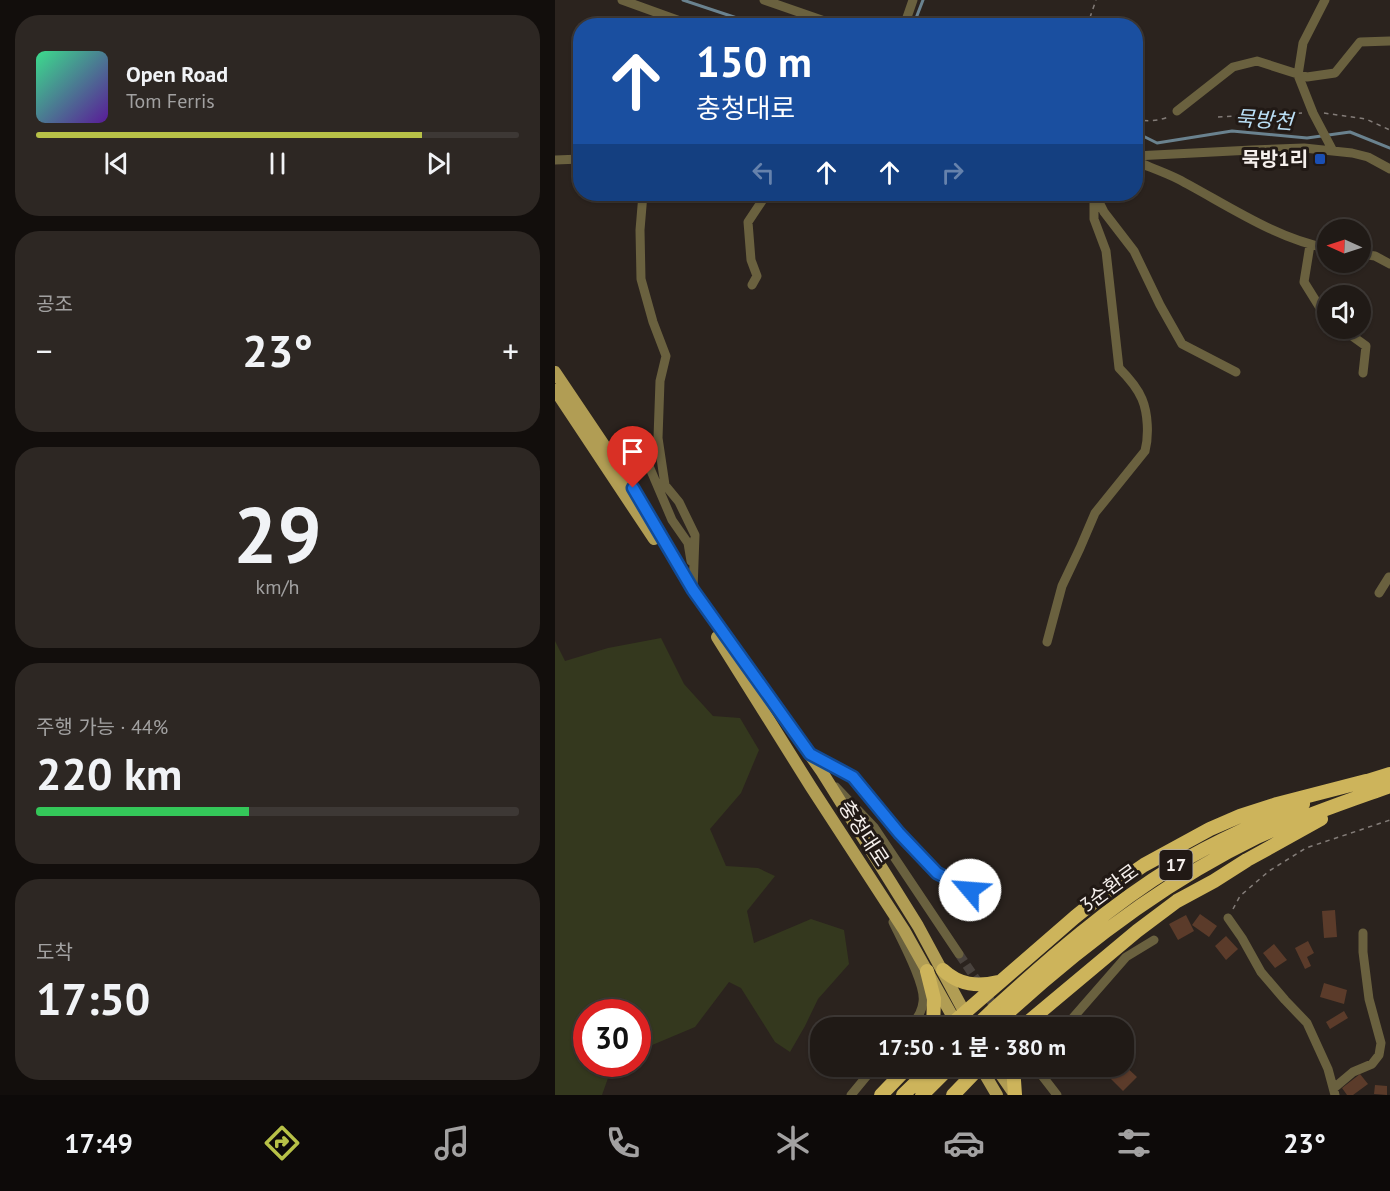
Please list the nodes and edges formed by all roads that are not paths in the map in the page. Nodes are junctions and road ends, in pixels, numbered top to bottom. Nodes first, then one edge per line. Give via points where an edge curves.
1 (622, 0) edge
2 (764, 0) edge
3 (913, 0) edge
4 (1325, 0) edge
5 (672, 18) edge
6 (816, 18) edge
7 (907, 18) edge
8 (1390, 41) edge
9 (1298, 75) junction
10 (1177, 111) road end
11 (1331, 147) junction
12 (1143, 156) edge
13 (573, 159) edge
14 (555, 160) edge
15 (1143, 164) edge
16 (1390, 169) edge
17 (642, 201) edge
18 (762, 201) edge
19 (1094, 201) edge
20 (1098, 201) edge
21 (1310, 245) junction
22 (1317, 246) edge
23 (1371, 255) edge
24 (1390, 264) edge
25 (752, 285) dead end
26 (1317, 303) edge
27 (1356, 339) edge
28 (555, 372) edge
29 (1236, 372) dead end
30 (1363, 373) dead end
31 (555, 390) edge
32 (649, 466) dead end
33 (1390, 578) edge
34 (693, 584) junction
35 (1379, 593) dead end
36 (1047, 642) dead end
37 (810, 754) junction
38 (822, 772) junction
39 (1390, 774) edge
40 (1366, 781) junction
41 (1390, 787) edge
42 (871, 880) junction
43 (970, 890) dead end
44 (1228, 918) road end
45 (1363, 933) dead end
46 (1154, 940) dead end
47 (959, 954) tunnel mouth
48 (927, 970) junction
49 (943, 970) junction
50 (1000, 981) junction
51 (980, 998) junction
52 (917, 1017) edge
53 (933, 1017) edge
54 (953, 1017) edge
55 (955, 1017) edge
56 (961, 1017) edge
57 (994, 1017) edge
58 (1001, 1017) edge
59 (1002, 1017) edge
60 (1035, 1017) edge
61 (1074, 1017) edge
62 (866, 1077) edge
63 (899, 1077) edge
64 (922, 1077) edge
65 (941, 1077) edge
66 (968, 1077) edge
67 (982, 1077) edge
68 (1003, 1077) edge
69 (1014, 1077) edge
70 (1045, 1077) edge
71 (1334, 1092) edge
72 (851, 1095) edge
73 (882, 1095) edge
74 (903, 1095) edge
75 (922, 1095) edge
76 (953, 1095) edge
77 (997, 1095) edge
78 (1015, 1095) edge
79 (1057, 1095) edge

1 - 5 street
2 - 6 street
3 - 7 street
4 - 9 street via 1303,43
8 - 9 street via 1360,42 1335,73
9 - 10 street via 1257,61 1233,67
9 - 11 street
11 - 12 street
11 - 16 street
13 - 14 street
15 - 21 street
17 - 34 street via 641,279 666,356 660,381 657,438 665,485 679,502 695,535
18 - 25 street via 748,222 751,260 757,276
19 - 36 street via 1094,219 1106,251 1119,368 1142,400 1148,439 1145,451 1095,513 1062,586
20 - 29 street via 1134,251 1182,344
21 - 22 street
21 - 26 street via 1304,282
23 - 24 street
27 - 30 street via 1366,346
28 - 34 main road, 충청대로
31 - 42 main road, 충청대로 via 690,593
32 - 34 street via 672,520 688,543
33 - 35 street
34 - 37 main road, 충청대로
37 - 38 main road, 충청대로
37 - 43 street via 853,777 937,873
38 - 47 street via 874,827
38 - 49 main road, 충청대로
39 - 40 highway, 3순환로 / 17
40 - 50 highway via 1240,816 1175,847 1116,884
40 - 58 highway, 3순환로 / 17 via 1320,796 1228,837 1141,888 1101,916
41 - 59 highway, 3순환로 / 17 via 1258,837 1176,881 1104,932
41 - 60 highway via 1290,835 1177,901
42 - 48 main road, 충청대로
42 - 52 street via 917,974 924,999
44 - 71 street via 1261,972 1307,1023
45 - 71 street via 1369,999 1381,1042 1379,1055 1372,1065 1353,1072
46 - 61 street via 1126,957
48 - 53 highway via 934,999
48 - 54 main road, 충청대로
49 - 50 highway via 964,983
49 - 55 main road, 충청대로
50 - 51 highway
51 - 56 highway
51 - 57 highway
62 - 72 street
63 - 73 highway
64 - 74 highway
65 - 75 highway
66 - 76 highway
67 - 77 main road
68 - 78 main road
69 - 78 highway
70 - 79 street

